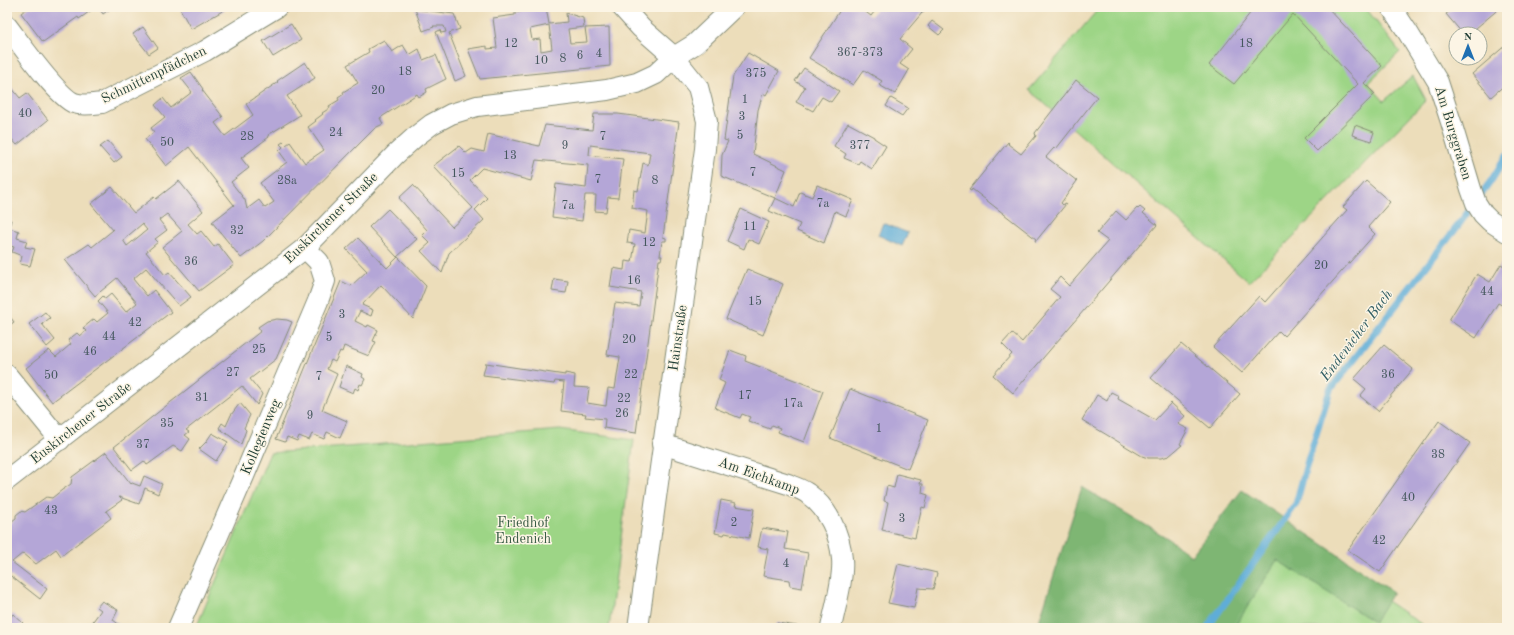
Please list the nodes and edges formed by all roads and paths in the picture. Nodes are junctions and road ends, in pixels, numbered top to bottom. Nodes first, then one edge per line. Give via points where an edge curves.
1 (277, 7) edge
2 (622, 7) edge
3 (734, 7) edge
4 (1391, 7) edge
5 (7, 26) edge
6 (674, 57) junction
7 (1507, 232) edge
8 (305, 248) junction
9 (7, 375) edge
10 (60, 440) junction
11 (662, 444) junction
12 (7, 480) edge
13 (178, 628) edge
14 (638, 628) edge
15 (831, 628) edge

1 - 5 street, Schmittenpfädchen via 205,51 102,103 88,105 74,103 60,93
2 - 6 street, Hainstraße
3 - 6 street, Euskirchener Straße via 695,44
4 - 7 street, Am Burggraben via 1438,82 1471,189 1483,214
6 - 8 street, Euskirchener Straße via 656,74 637,83 607,90 477,106 432,124 395,155
6 - 11 street, Hainstraße via 698,87 706,121 700,181
8 - 10 street, Euskirchener Straße
8 - 13 street, Kollegienweg via 319,262 325,281
9 - 10 street
10 - 12 street, Euskirchener Straße
11 - 14 street, Hainstraße
11 - 15 street, Am Eichkamp via 788,484 807,493 827,513 840,543 843,560

